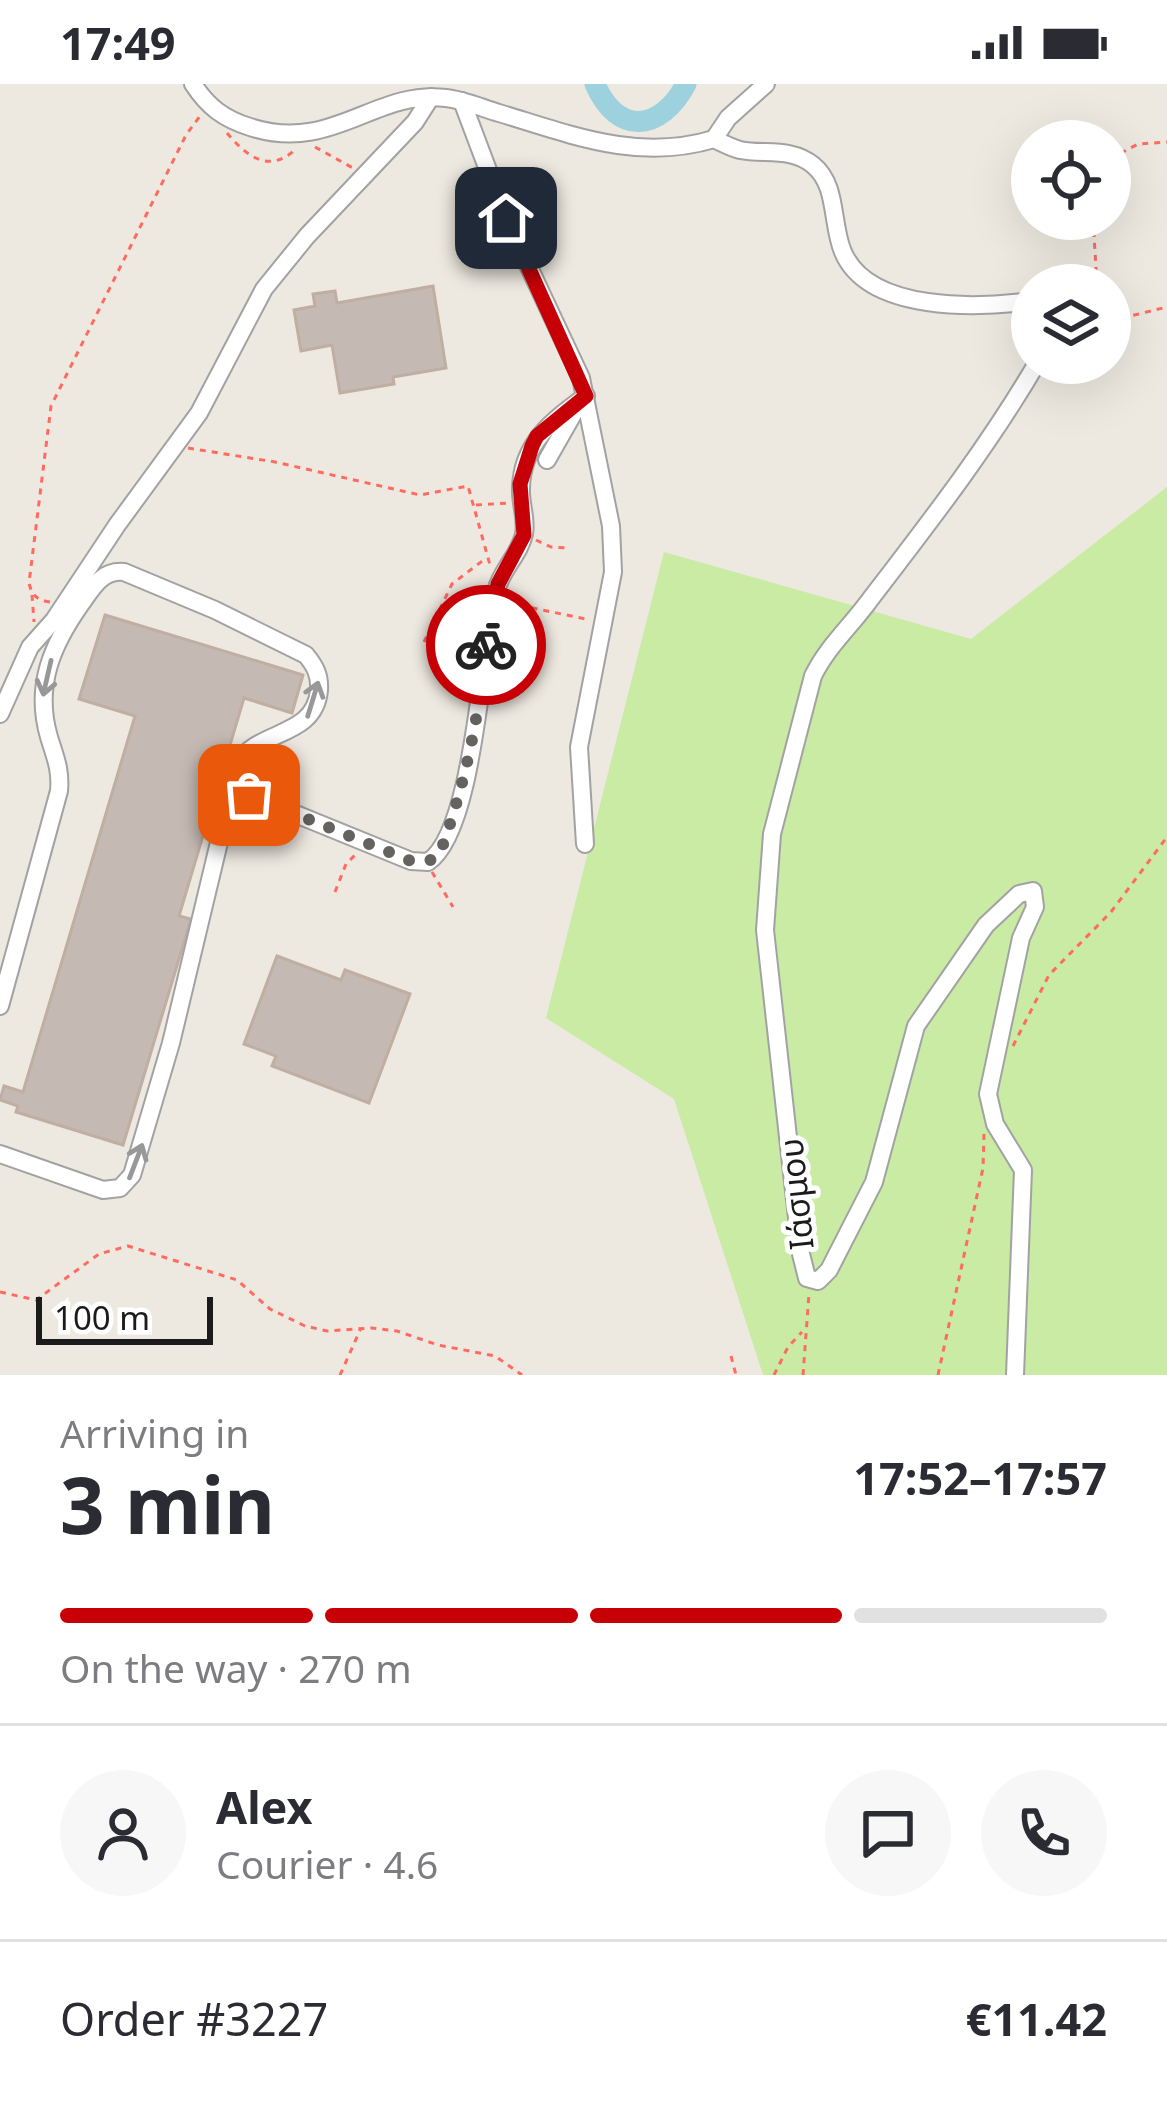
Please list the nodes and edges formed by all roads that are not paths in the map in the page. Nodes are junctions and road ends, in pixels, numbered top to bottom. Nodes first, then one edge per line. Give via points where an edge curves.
1 (193, 84) edge
2 (766, 84) edge
3 (431, 97) junction
4 (462, 101) junction
5 (714, 139) junction
6 (1011, 303) edge
7 (1024, 384) edge
8 (584, 397) junction
9 (547, 460) dead end
10 (0, 714) edge
11 (249, 795) dead end
12 (585, 844) dead end
13 (0, 1006) edge
14 (0, 1154) edge
15 (1015, 1375) edge

1 - 3 street via 212,108 254,128 307,134
2 - 5 street
3 - 4 street
3 - 10 street via 264,289 199,413 17,668
4 - 5 street via 614,147
4 - 8 street
5 - 6 street via 791,153 815,166 844,256 879,286 970,308
7 - 15 street, Ιάσμου via 973,463 823,655 772,834 764,929 801,1254 812,1281 824,1278 874,1182 916,1026 986,925 1033,891 988,1094 1024,1182
8 - 9 street
8 - 11 street via 537,436 524,469 524,530 496,592 463,788 440,853 411,861
8 - 12 street via 615,550 579,747
14 -> 13 street via 103,1190 133,1174 238,763 309,716 318,697 319,677 300,650 115,572 93,586 54,650 42,688 60,762 56,811

